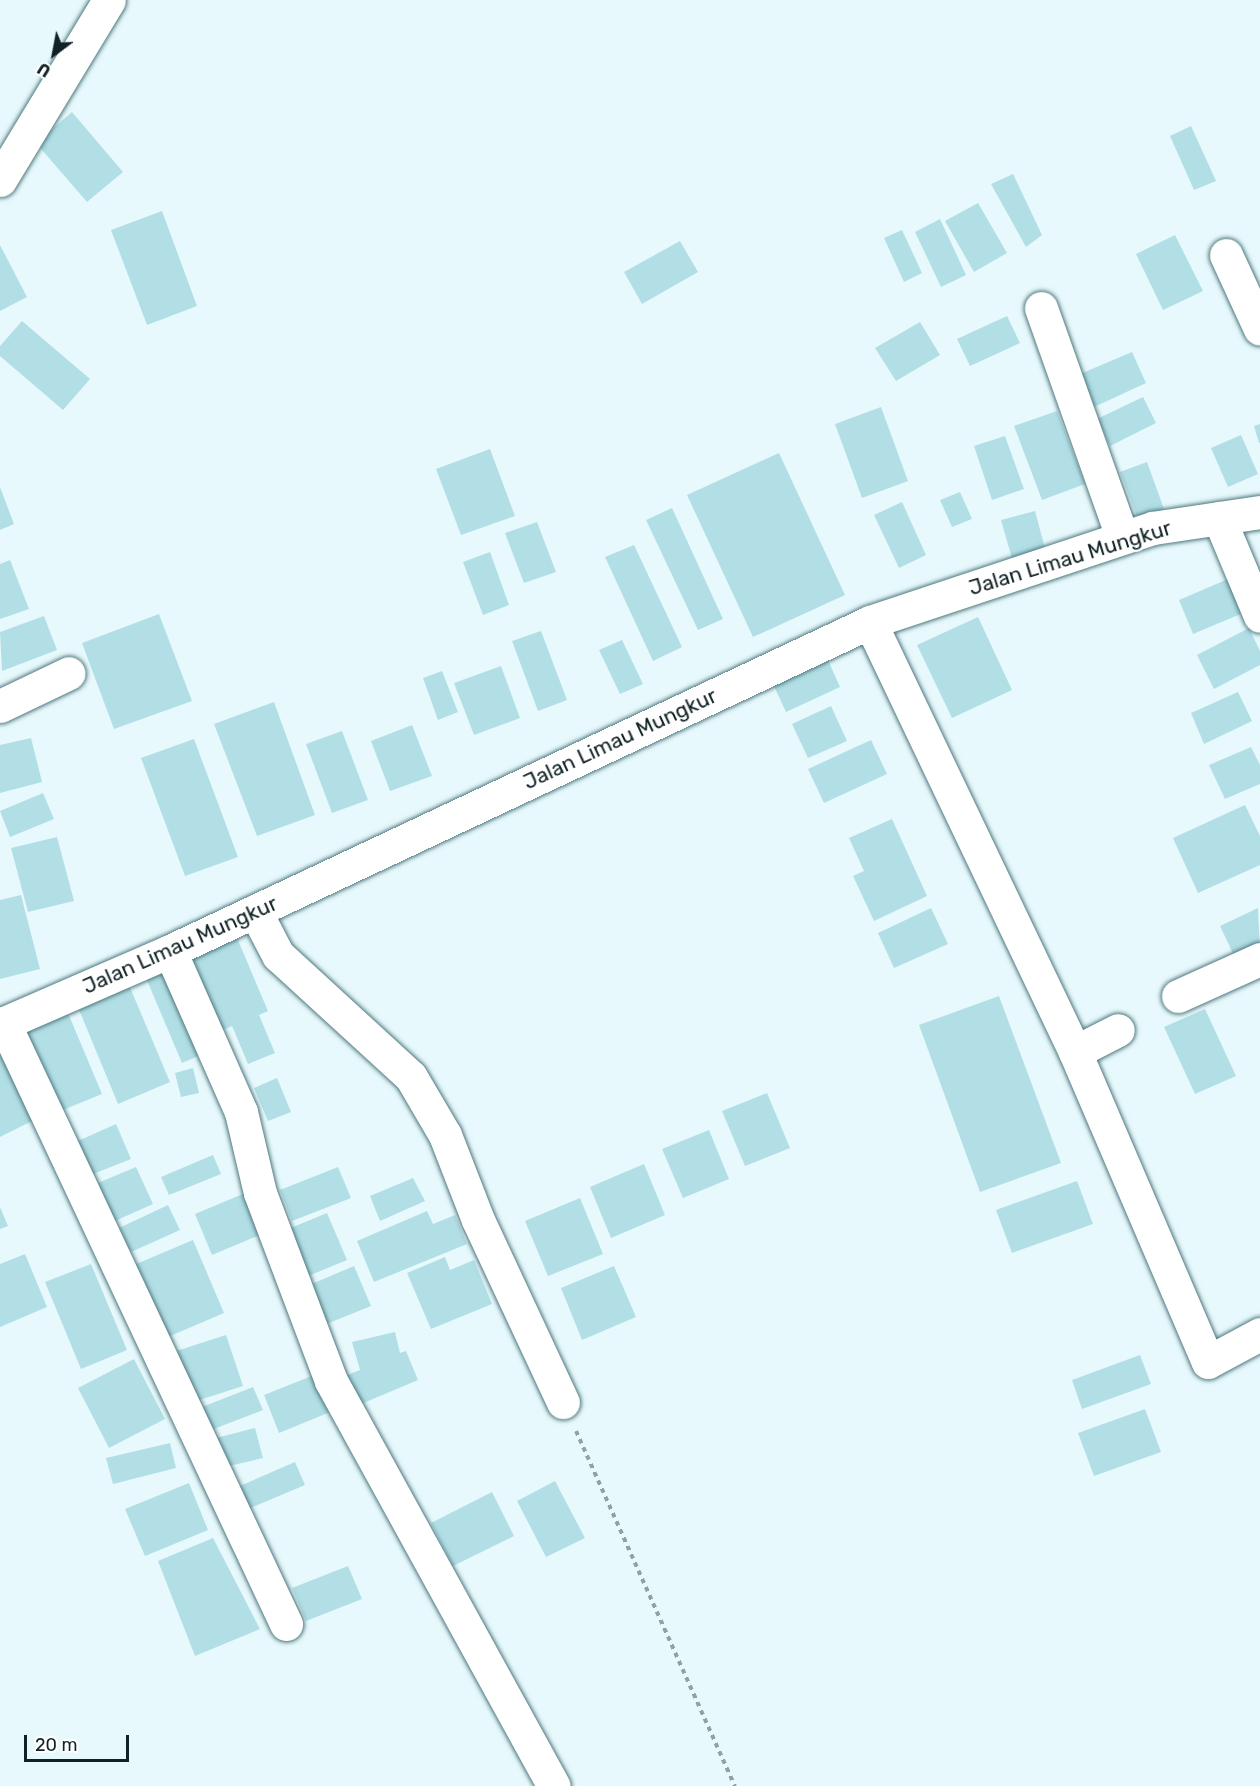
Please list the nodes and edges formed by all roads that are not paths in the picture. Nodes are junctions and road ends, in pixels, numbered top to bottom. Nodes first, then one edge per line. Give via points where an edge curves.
1 (109, 0) edge
2 (0, 180) edge
3 (1226, 255) dead end
4 (1041, 308) dead end
5 (1260, 329) edge
6 (1260, 512) edge
7 (1219, 518) junction
8 (1122, 537) junction
9 (1260, 616) edge
10 (870, 622) junction
11 (69, 673) dead end
12 (0, 706) edge
13 (255, 911) junction
14 (170, 951) junction
15 (1260, 959) edge
16 (1178, 996) dead end
17 (2, 1024) edge
18 (1118, 1030) dead end
19 (1075, 1052) junction
20 (1260, 1334) edge
21 (563, 1402) road end
22 (286, 1624) dead end
23 (554, 1786) edge

1 - 2 street
3 - 5 street
4 - 8 street
6 - 7 street, Jalan Limau Mungkur
7 - 8 street, Jalan Limau Mungkur
7 - 9 street
8 - 10 street, Jalan Limau Mungkur
10 - 13 street, Jalan Limau Mungkur
10 - 19 street
11 - 12 street
13 - 14 street, Jalan Limau Mungkur
13 - 21 street via 286,963 411,1077 445,1135 478,1220
14 - 17 street, Jalan Limau Mungkur
14 - 23 street via 241,1112 260,1193 331,1381
15 - 16 street
17 - 22 street
18 - 19 street
19 - 20 street via 1208,1362

